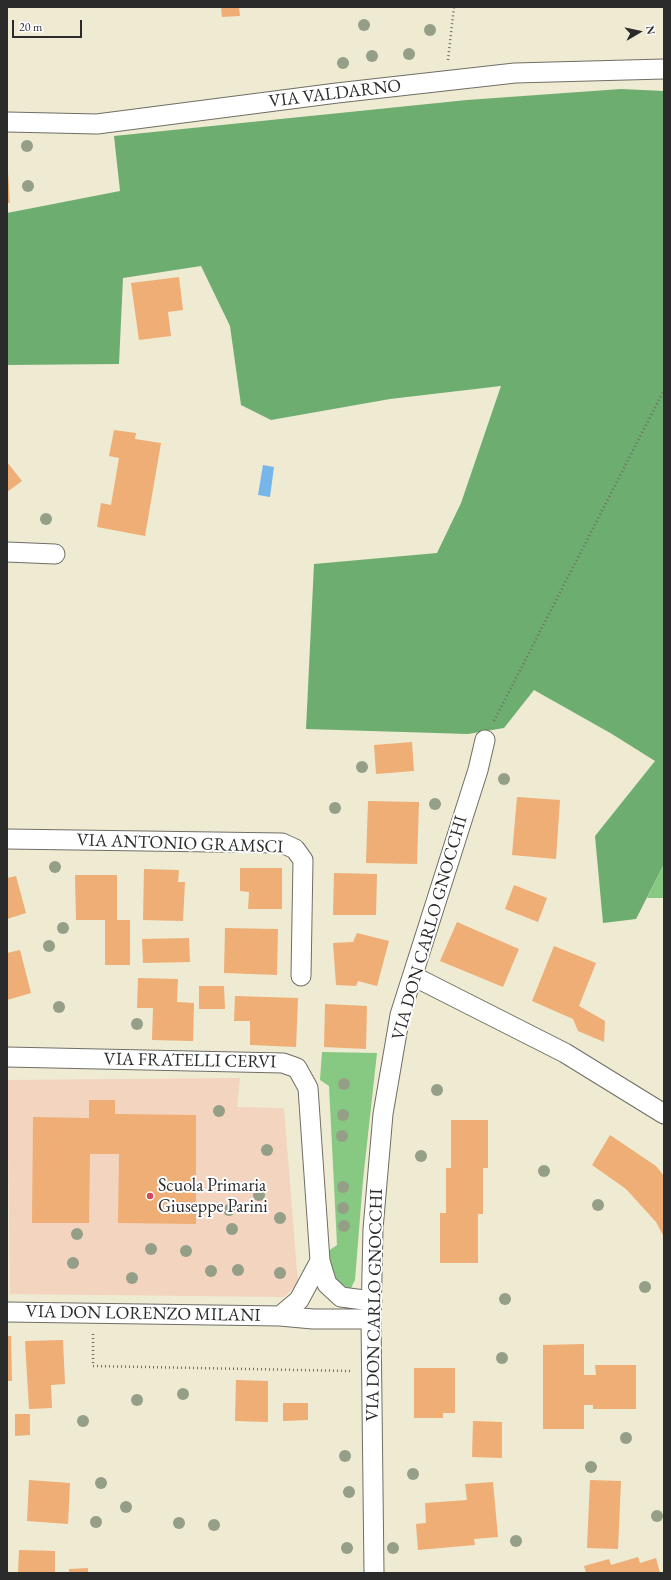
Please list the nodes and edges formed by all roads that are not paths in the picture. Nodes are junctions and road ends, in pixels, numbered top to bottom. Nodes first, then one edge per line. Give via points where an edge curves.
1 (664, 69) edge
2 (7, 122) edge
3 (7, 552) edge
4 (55, 554) dead end
5 (485, 740) road end
6 (7, 839) edge
7 (301, 976) dead end
8 (413, 976) junction
9 (7, 1057) edge
10 (664, 1114) edge
11 (320, 1261) junction
12 (372, 1301) junction
13 (7, 1312) edge
14 (280, 1316) junction
15 (372, 1320) junction
16 (374, 1573) edge

1 - 2 street, VIA VALDARNO via 515,73 96,124
3 - 4 street
5 - 8 street, VIA DON CARLO GNOCCHI via 478,770
6 - 7 street, VIA ANTONIO GRAMSCI via 282,843 295,849 303,860
8 - 10 street via 565,1053
8 - 12 street, VIA DON CARLO GNOCCHI via 400,1015 383,1114 372,1229
9 - 11 street, VIA FRATELLI CERVI via 283,1063 297,1068 308,1088
11 - 12 street, VIA FRATELLI CERVI via 327,1284 341,1297
11 - 14 street via 299,1300
12 - 15 street, VIA DON CARLO GNOCCHI
13 - 14 street, VIA DON LORENZO MILANI
14 - 15 street, VIA DON LORENZO MILANI
15 - 16 street, VIA DON CARLO GNOCCHI

